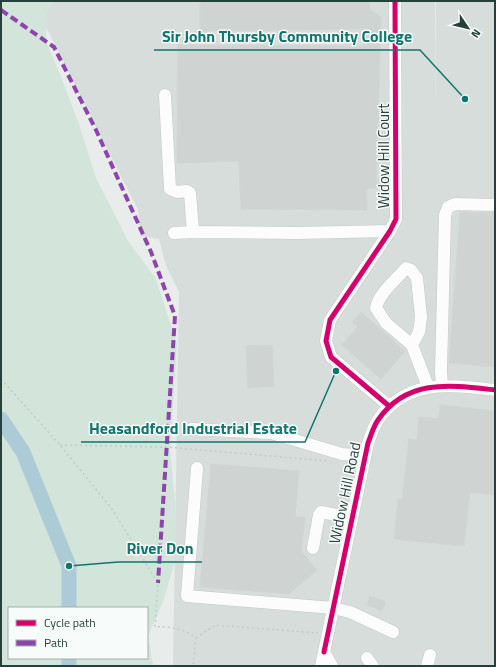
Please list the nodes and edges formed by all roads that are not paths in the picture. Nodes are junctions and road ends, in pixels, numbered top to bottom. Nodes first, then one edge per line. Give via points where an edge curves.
1 (395, 1) edge
2 (165, 95) dead end
3 (495, 205) edge
4 (390, 231) junction
5 (193, 232) junction
6 (174, 233) dead end
7 (412, 345) junction
8 (442, 386) junction
9 (428, 387) junction
10 (495, 390) edge
11 (389, 406) junction
12 (191, 429) dead end
13 (365, 456) junction
14 (197, 468) dead end
15 (352, 518) junction
16 (313, 548) dead end
17 (333, 608) junction
18 (393, 632) dead end
19 (324, 652) junction
20 (321, 666) edge
21 (332, 666) edge

1 - 4 street, Widow Hill Court via 396,219
2 - 5 street via 170,189 190,193
3 - 8 street via 455,204 448,207 445,214
4 - 5 street
4 - 11 street, Widow Hill Court via 330,320 326,341 330,357
5 - 6 street
7 - 7 street via 386,323 376,308 383,294 406,268 417,278 420,300 419,332
7 - 9 street
8 - 9 street, Widow Hill Road
8 - 10 street, Widow Hill Road
9 - 11 street, Widow Hill Road via 407,394
11 - 13 street, Widow Hill Road via 377,422
12 - 13 street via 271,433 342,454
13 - 15 street, Widow Hill Road
14 - 17 street via 187,596
15 - 16 street via 321,512 318,515
15 - 17 street, Widow Hill Road
17 - 18 street via 350,612
17 - 19 street, Widow Hill Road
19 - 20 street, Widow Hill Road
19 - 21 street

